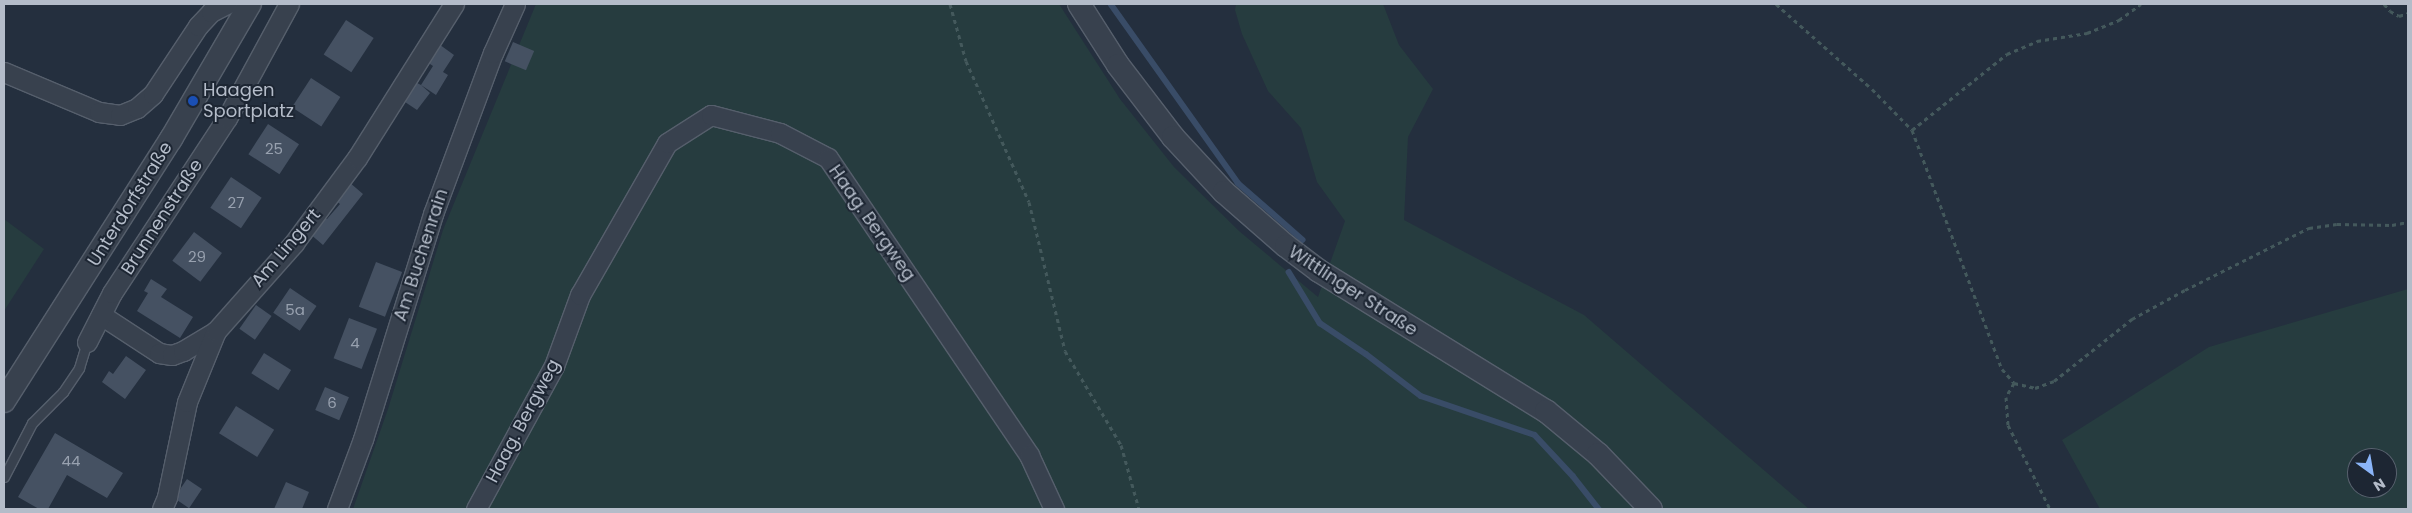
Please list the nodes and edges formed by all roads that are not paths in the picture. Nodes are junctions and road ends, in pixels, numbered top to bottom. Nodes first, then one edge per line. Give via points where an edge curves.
1 (240, 4) edge
2 (289, 4) edge
3 (454, 4) edge
4 (515, 4) edge
5 (1079, 4) edge
6 (4, 72) edge
7 (101, 315) junction
8 (216, 331) junction
9 (87, 342) joint
10 (4, 401) edge
11 (4, 477) edge
12 (162, 509) edge
13 (337, 509) edge
14 (476, 509) edge
15 (1054, 509) edge
16 (1651, 509) edge

1 - 6 street via 211,12 198,26 153,94 137,108 120,115 99,112
1 - 10 street, Unterdorfstraße via 171,139
2 - 7 street, Brunnenstraße via 227,118
3 - 8 street, Am Lingert via 358,158 294,243
4 - 13 street, Am Buchenrain via 492,53 433,214 363,440
5 - 16 street, Wittlinger Straße via 1118,65 1173,138 1231,198 1318,271 1546,411 1598,454
7 - 8 street via 160,353 183,351
7 - 9 street
8 - 12 street, Am Lingert via 187,402
9 - 11 lane via 79,368 63,392 32,423
14 - 15 street, Haag. Bergweg via 554,366 580,295 667,143 711,115 780,133 828,158 1029,455

